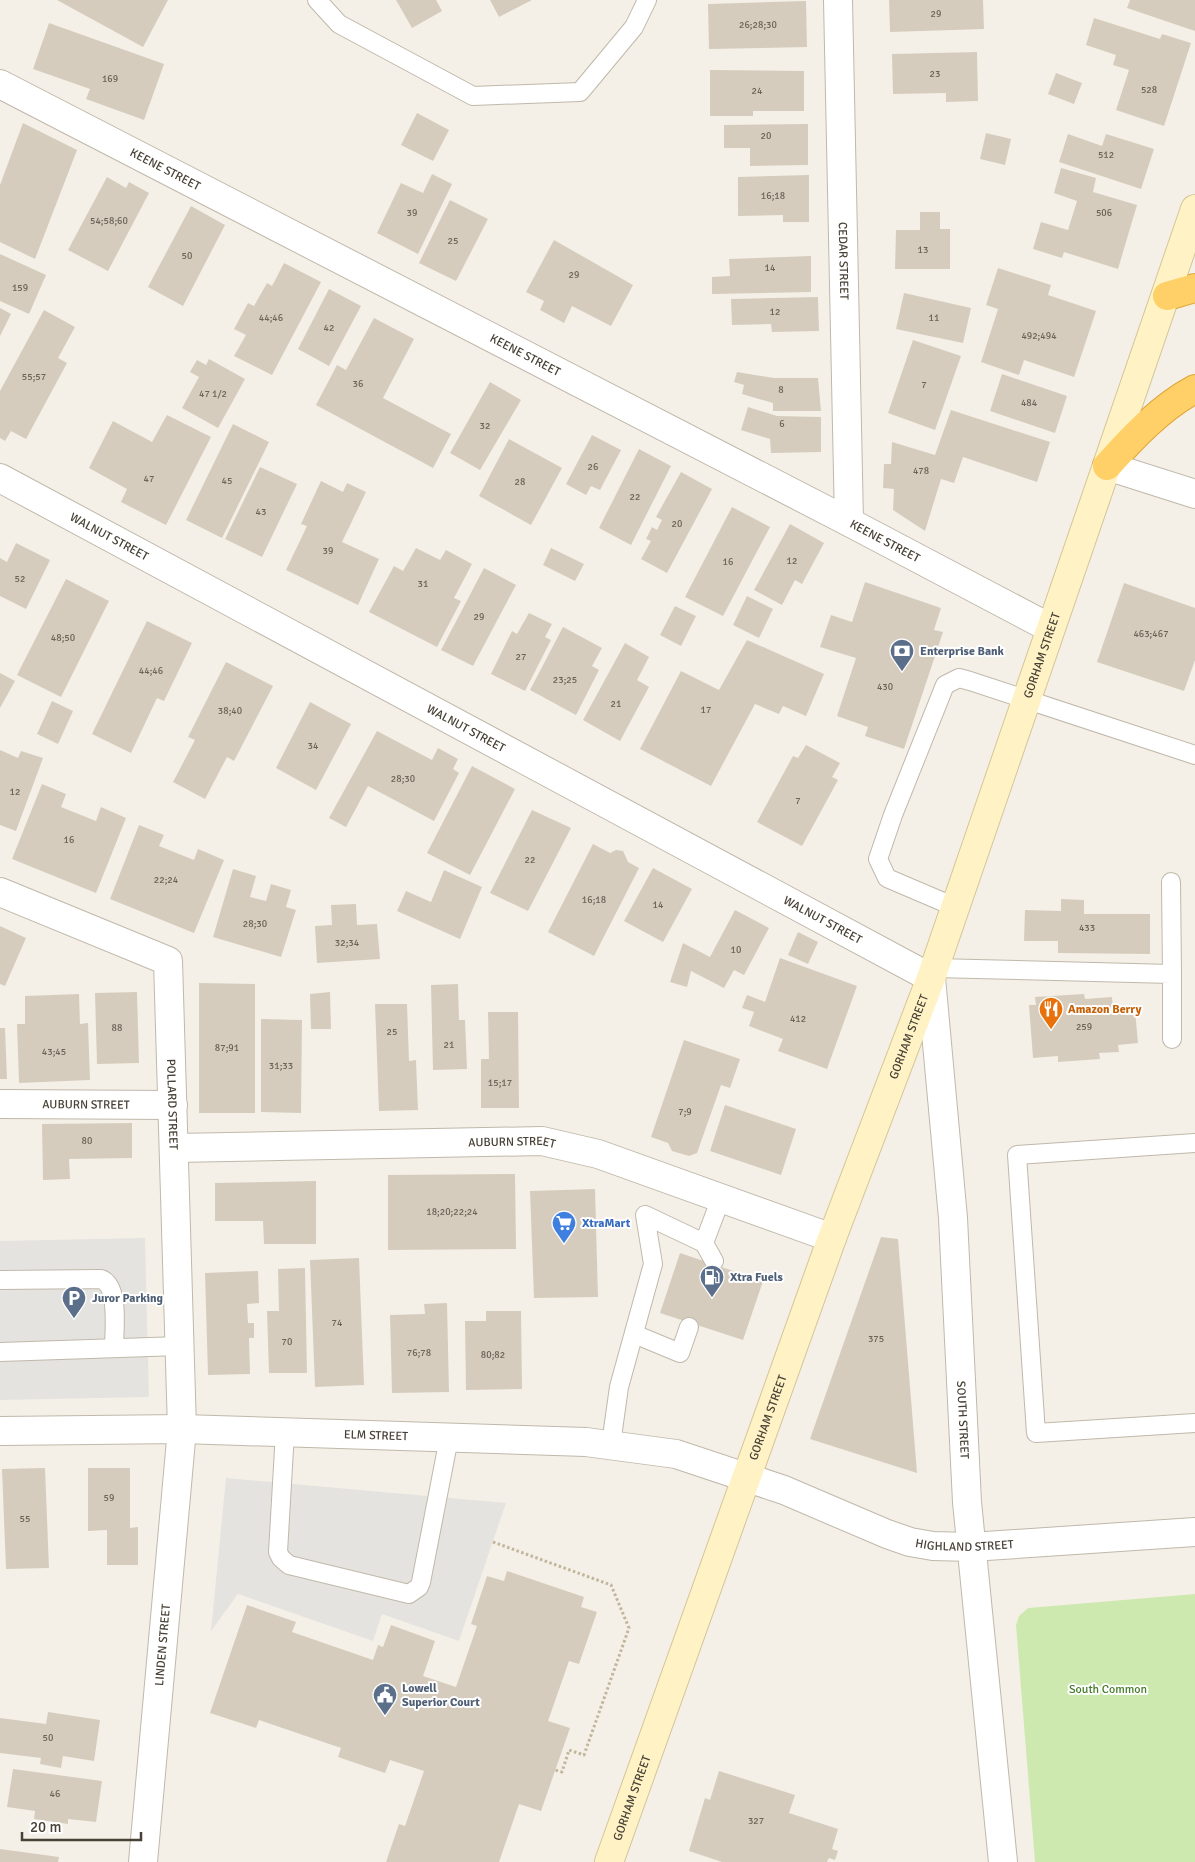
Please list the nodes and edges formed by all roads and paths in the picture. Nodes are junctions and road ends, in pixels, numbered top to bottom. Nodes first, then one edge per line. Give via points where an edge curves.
1 (317, 0) edge
2 (647, 0) edge
3 (838, 0) edge
4 (0, 84) edge
5 (1195, 209) edge
6 (1195, 288) edge
7 (1167, 296) junction
8 (1195, 390) edge
9 (1107, 466) junction
10 (0, 478) edge
11 (1195, 494) edge
12 (848, 522) junction
13 (1050, 628) junction
14 (1026, 699) junction
15 (1195, 755) edge
16 (1170, 882) dead end
17 (0, 892) edge
18 (955, 907) junction
19 (932, 973) junction
20 (1172, 974) junction
21 (1172, 1039) dead end
22 (0, 1104) edge
23 (173, 1105) junction
24 (1195, 1143) edge
25 (174, 1148) junction
26 (721, 1198) junction
27 (832, 1238) junction
28 (704, 1243) junction
29 (714, 1261) dead end
30 (0, 1280) edge
31 (689, 1327) dead end
32 (634, 1334) junction
33 (180, 1346) junction
34 (114, 1348) junction
35 (0, 1352) edge
36 (1195, 1423) edge
37 (182, 1429) junction
38 (0, 1431) edge
39 (285, 1432) junction
40 (449, 1438) junction
41 (612, 1444) junction
42 (748, 1477) junction
43 (1195, 1532) edge
44 (493, 1542) dead end
45 (971, 1548) junction
46 (555, 1770) dead end
47 (143, 1862) edge
48 (609, 1862) edge
49 (1003, 1862) edge

1 - 2 lane via 339,24 474,96 580,92 634,27
3 - 12 street, CEDAR STREET
4 - 12 street, KEENE STREET
5 - 7 main road, GORHAM STREET
6 - 7 highway
7 - 9 main road, GORHAM STREET
8 - 9 highway via 1138,433
9 - 11 street
9 - 13 main road, GORHAM STREET
10 - 19 street, WALNUT STREET
12 - 13 street, KEENE STREET
13 - 14 main road, GORHAM STREET
14 - 15 lane
14 - 18 main road, GORHAM STREET
14 - 18 lane via 959,678 945,685 893,815 878,859 887,878
16 - 20 lane
17 - 23 street, POLLARD STREET via 168,961
18 - 19 main road, GORHAM STREET
19 - 20 lane
19 - 27 main road, GORHAM STREET
19 - 45 street, SOUTH STREET via 953,1218
20 - 21 lane
22 - 23 street, AUBURN STREET
23 - 25 street, POLLARD STREET
24 - 36 lane via 1017,1155 1036,1434
25 - 26 street, AUBURN STREET via 542,1140 598,1154
25 - 33 street, POLLARD STREET
26 - 27 street, AUBURN STREET
26 - 28 lane
27 - 42 main road, GORHAM STREET
28 - 29 lane
28 - 32 lane via 645,1215 653,1264
30 - 34 lane via 106,1281 113,1293
31 - 32 lane via 680,1353
32 - 41 lane via 619,1387
33 - 34 lane
33 - 37 street, POLLARD STREET
34 - 35 lane
37 - 38 street, ELM STREET
37 - 39 street, ELM STREET
37 - 47 street, LINDEN STREET
39 - 40 street, ELM STREET
39 - 40 lane via 278,1552 281,1558 289,1565 409,1594 421,1582
40 - 41 street, ELM STREET
41 - 42 street, ELM STREET via 676,1454
42 - 45 street, HIGHLAND STREET via 910,1542
42 - 48 main road, GORHAM STREET
43 - 45 street, HIGHLAND STREET
44 - 46 path via 611,1585 629,1628 584,1755 569,1750 562,1772
45 - 49 street, SOUTH STREET

